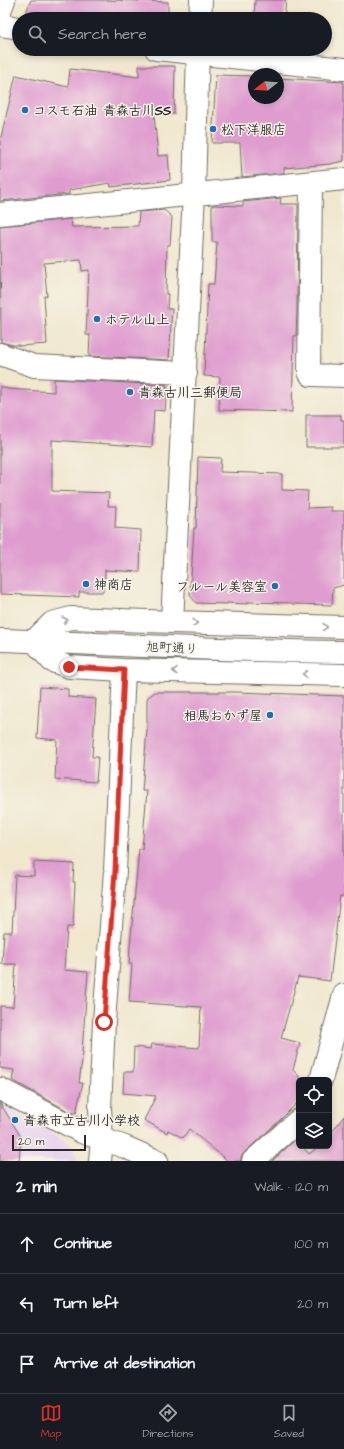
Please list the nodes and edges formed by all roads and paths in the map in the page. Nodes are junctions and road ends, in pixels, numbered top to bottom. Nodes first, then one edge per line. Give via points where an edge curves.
1 (4, 0) edge
2 (201, 0) edge
3 (0, 11) edge
4 (200, 12) edge
5 (0, 25) edge
6 (12, 27) edge
7 (197, 56) edge
8 (238, 56) edge
9 (344, 69) edge
10 (344, 179) edge
11 (311, 183) junction
12 (194, 194) junction
13 (0, 214) edge
14 (0, 354) edge
15 (186, 373) junction
16 (344, 376) edge
17 (172, 622) junction
18 (344, 627) edge
19 (0, 640) edge
20 (34, 641) junction
21 (344, 652) edge
22 (124, 670) junction
23 (344, 675) edge
24 (344, 995) edge
25 (322, 1077) edge
26 (0, 1089) edge
27 (296, 1123) edge
28 (102, 1140) junction
29 (100, 1161) edge
30 (157, 1161) edge
31 (253, 1161) edge

1 - 3 street
2 - 4 street
5 - 6 street
7 - 12 street
8 - 9 street
10 - 11 street
11 - 12 street
11 - 16 street via 309,372 311,375
12 - 13 street
12 - 15 street
14 - 15 street via 34,366
15 - 17 street
17 -> 18 street
20 -> 17 street via 52,623 71,618
19 - 20 street, 旭町通り
20 - 21 street, 旭町通り via 248,651
20 - 22 street via 52,661 69,667
23 -> 22 street
22 - 28 street via 115,871 104,1022 100,1108
24 - 25 street
26 - 28 street
27 - 31 street
28 - 29 street
28 - 30 street

